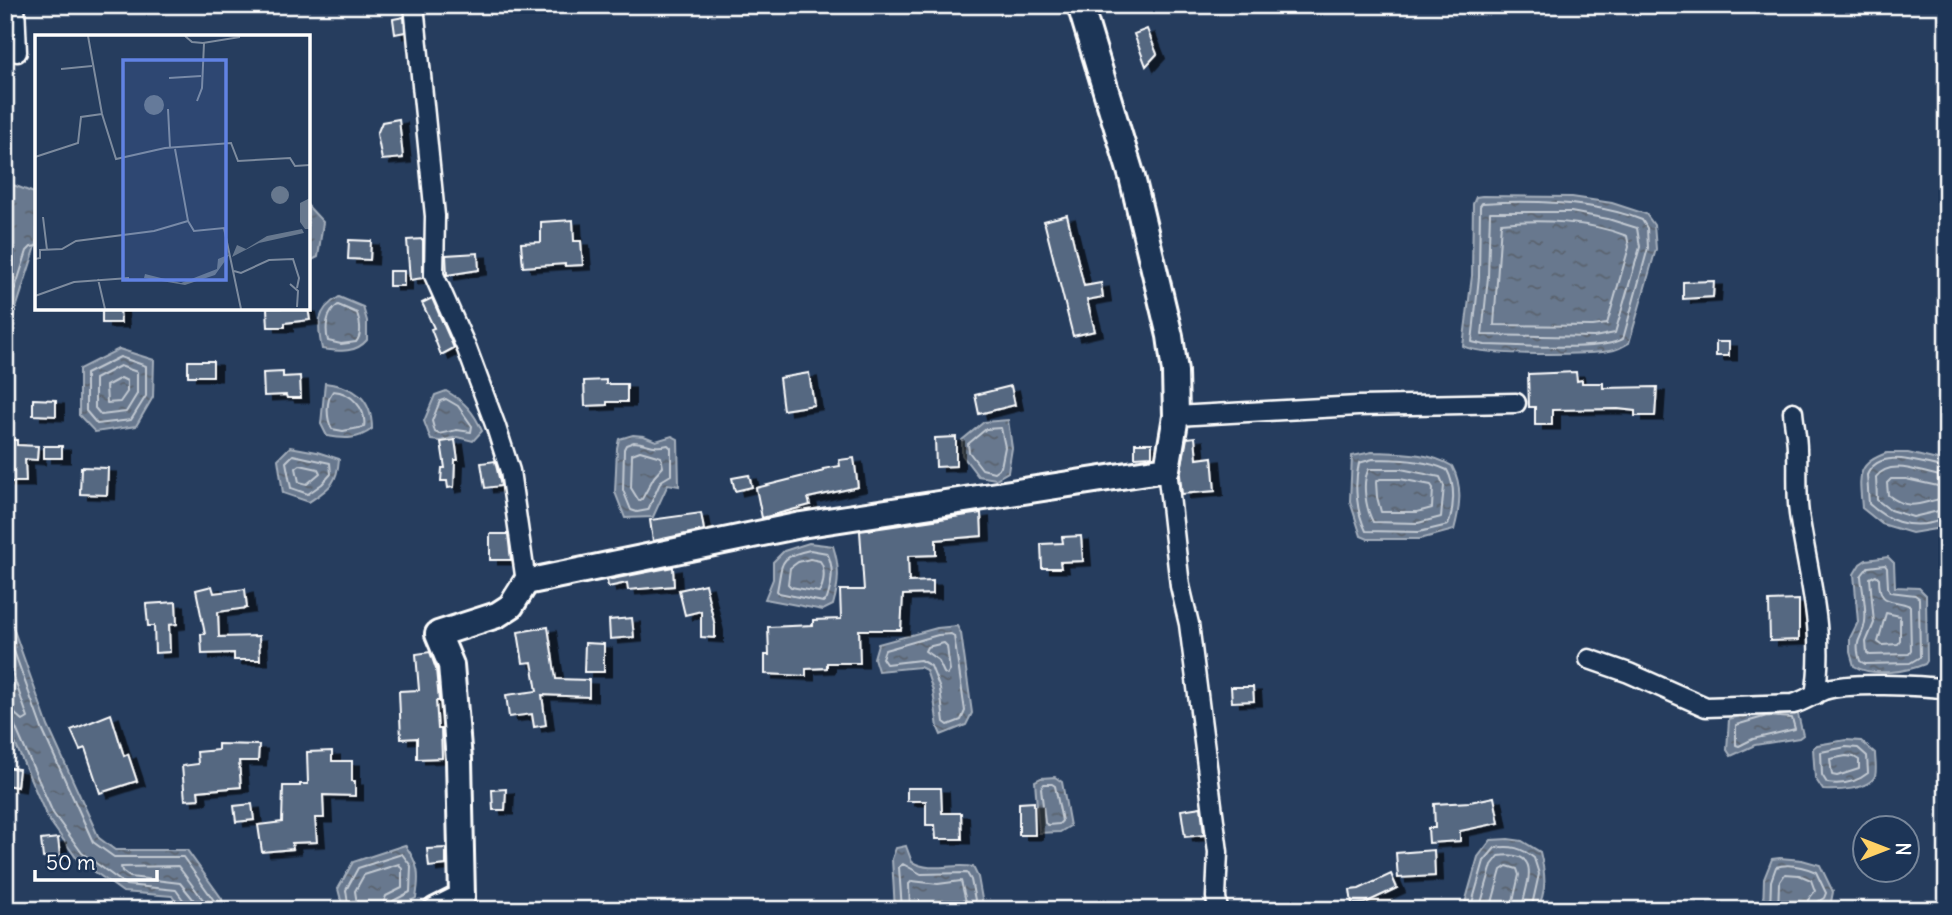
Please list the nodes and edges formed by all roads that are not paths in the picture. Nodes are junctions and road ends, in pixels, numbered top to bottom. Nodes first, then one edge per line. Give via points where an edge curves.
1 (15, 5) edge
2 (414, 5) edge
3 (1080, 5) edge
4 (17, 52) dead end
5 (1516, 403) dead end
6 (1793, 412) dead end
7 (1176, 416) junction
8 (1167, 469) junction
9 (526, 582) junction
10 (1589, 659) dead end
11 (1947, 689) edge
12 (1815, 695) junction
13 (436, 910) edge
14 (1218, 910) edge

1 - 4 street
2 - 9 street via 435,216 434,275 467,349 510,471
3 - 7 street via 1132,177 1170,336
5 - 7 street
6 - 12 street via 1799,511 1820,639
7 - 8 street
8 - 9 street via 801,526
8 - 14 street via 1218,852
9 - 13 street via 511,606 497,615 438,634 451,665 462,897
10 - 12 street via 1706,707 1793,704
11 - 12 street via 1853,687

